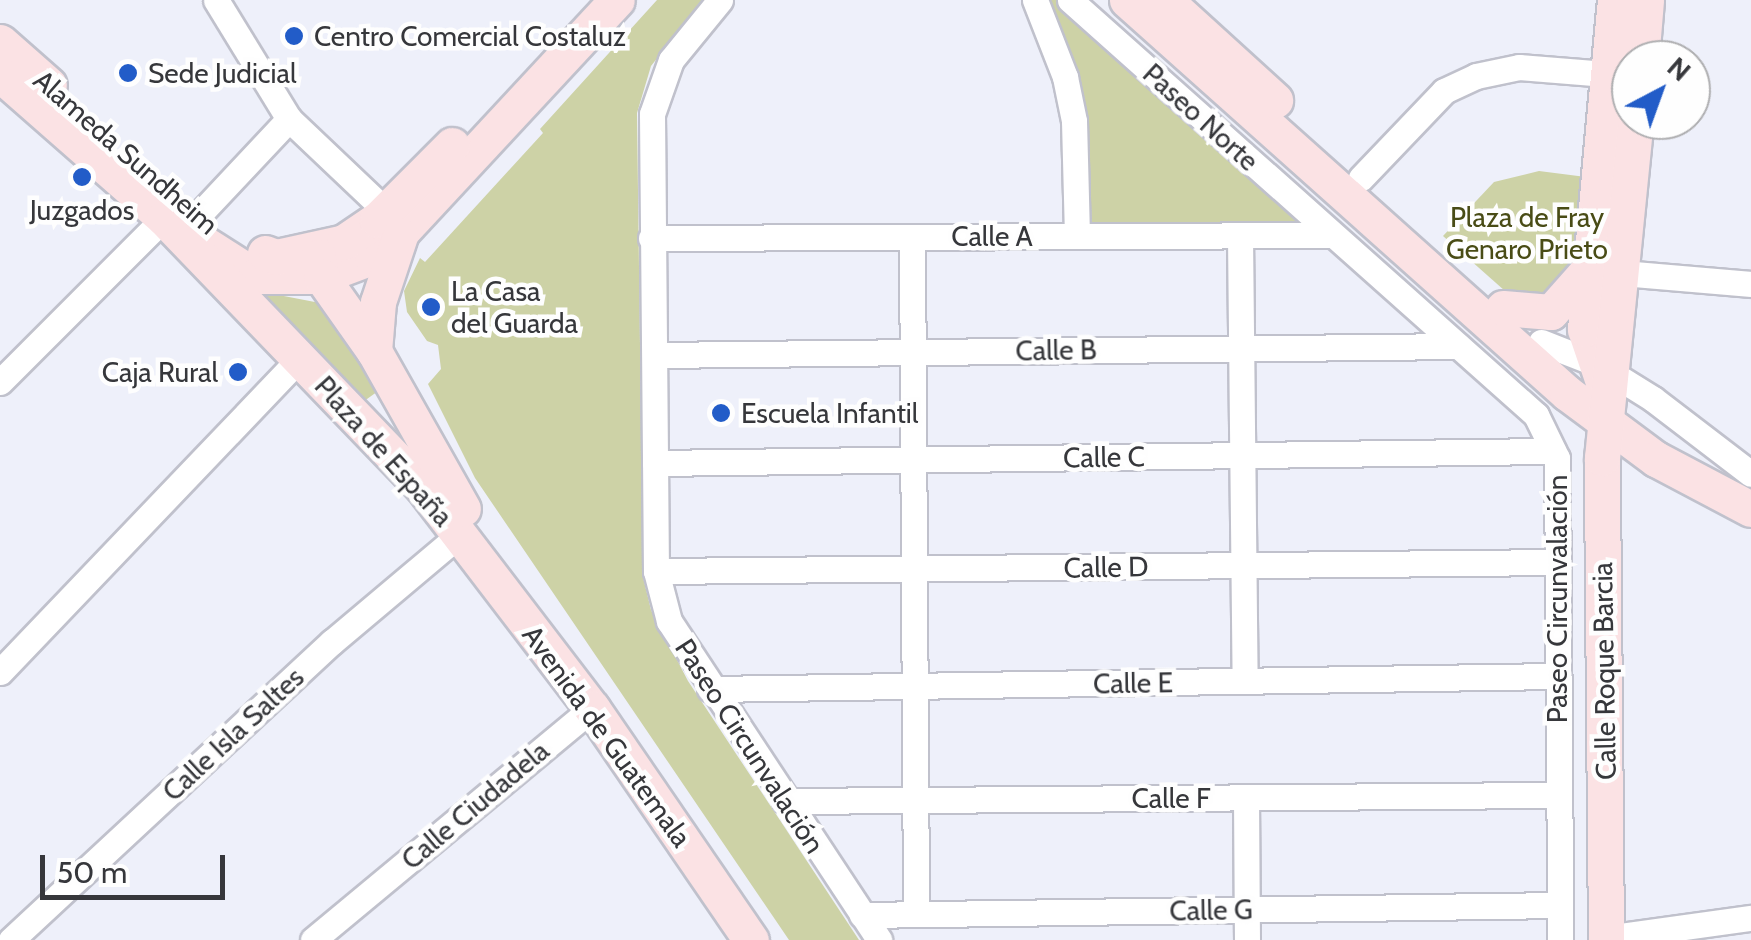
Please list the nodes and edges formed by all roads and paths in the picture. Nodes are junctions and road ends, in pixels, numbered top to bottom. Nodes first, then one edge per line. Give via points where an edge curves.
1 (216, 0) edge
2 (585, 0) edge
3 (617, 0) edge
4 (720, 0) edge
5 (1035, 0) edge
6 (1070, 0) edge
7 (1127, 0) edge
8 (1165, 0) edge
9 (1615, 0) edge
10 (1646, 0) edge
11 (1618, 40) edge
12 (1643, 40) edge
13 (0, 42) edge
14 (0, 74) edge
15 (1611, 75) edge
16 (290, 119) junction
17 (1616, 140) edge
18 (1632, 140) edge
19 (1361, 178) junction
20 (180, 218) junction
21 (395, 220) junction
22 (1332, 235) junction
23 (1077, 236) junction
24 (1240, 236) junction
25 (912, 237) junction
26 (652, 238) junction
27 (319, 264) junction
28 (1608, 270) junction
29 (1751, 284) edge
30 (1503, 308) junction
31 (1458, 346) junction
32 (1241, 348) junction
33 (374, 351) junction
34 (913, 352) junction
35 (654, 354) junction
36 (299, 359) junction
37 (0, 382) edge
38 (1607, 392) junction
39 (1553, 451) junction
40 (1242, 455) junction
41 (914, 460) junction
42 (655, 463) junction
43 (1751, 474) edge
44 (1751, 488) edge
45 (1751, 509) edge
46 (459, 535) junction
47 (1556, 562) junction
48 (1243, 566) junction
49 (914, 569) junction
50 (656, 571) junction
51 (0, 672) edge
52 (1556, 676) junction
53 (1244, 681) junction
54 (915, 686) junction
55 (710, 689) junction
56 (592, 708) junction
57 (1557, 795) junction
58 (1246, 798) junction
59 (916, 800) junction
60 (785, 801) junction
61 (1559, 905) junction
62 (1247, 909) junction
63 (862, 914) junction
64 (916, 914) junction
65 (1736, 927) edge
66 (1606, 939) edge
67 (11, 940) edge
68 (312, 940) edge
69 (751, 940) edge
70 (879, 940) edge
71 (1248, 940) edge
72 (1560, 940) edge

1 - 16 street
2 - 21 main road
3 - 21 main road
4 - 26 street via 660,84 652,114
5 - 23 street via 1066,77 1074,121
6 - 22 street, Paseo Norte
7 - 38 main road
8 - 19 main road
9 - 11 main road
10 - 12 main road
13 - 20 main road, Alameda Sundheim
14 - 20 main road, Alameda Sundheim
15 - 19 street via 1518,67 1476,76 1444,91
16 - 20 street
16 - 21 street
17 - 28 main road
18 - 28 main road
19 - 30 main road
20 - 27 main road, Alameda Sundheim via 255,276
20 - 36 main road, Plaza de España
20 - 37 street
21 - 27 main road via 344,242
21 - 33 main road
22 - 24 street, Calle A
22 - 31 street, Paseo Circunvalación
23 - 24 street, Calle A
23 - 25 street, Calle A
24 - 32 street
25 - 26 street, Calle A
25 - 34 street
26 - 35 street, Paseo Circunvalación
27 - 33 main road, Plaza de España
28 - 29 street
28 - 30 main road via 1551,312
28 - 38 main road, Calle Roque Barcia via 1584,330
30 - 38 main road
31 - 32 street, Calle B
31 - 39 street, Paseo Circunvalación via 1536,415
32 - 34 street, Calle B
32 - 40 street
33 - 46 main road, Plaza de España via 463,510
34 - 35 street, Calle B
34 - 41 street
35 - 42 street, Paseo Circunvalación
36 - 46 main road, Plaza de España via 422,486
36 - 51 street
38 - 43 street via 1712,440
38 - 44 main road
38 - 45 main road
38 - 66 main road, Calle Roque Barcia
39 - 40 street, Calle C
39 - 47 street, Paseo Circunvalación
40 - 41 street, Calle C
40 - 48 street
41 - 42 street, Calle C
41 - 49 street
42 - 50 street, Paseo Circunvalación
46 - 56 main road, Avenida de Guatemala
46 - 67 street, Calle Isla Saltes via 332,642
47 - 48 street, Calle D
47 - 52 street, Paseo Circunvalación
48 - 49 street, Calle D
48 - 53 street
49 - 50 street, Calle D
49 - 54 street
50 - 55 street, Paseo Circunvalación via 669,621
52 - 53 street, Calle E
52 - 57 street, Paseo Circunvalación
53 - 54 street, Calle E
54 - 55 street, Calle E
54 - 59 street
55 - 60 street, Paseo Circunvalación
56 - 68 street, Calle Ciudadela
56 - 69 main road, Avenida de Guatemala
57 - 58 street, Calle F
57 - 61 street, Paseo Circunvalación
58 - 59 street, Calle F
58 - 62 street
59 - 60 street, Calle F
59 - 64 street
60 - 63 street, Paseo Circunvalación
61 - 62 street, Calle G
61 - 72 street, Paseo Circunvalación
62 - 64 street, Calle G
62 - 71 street
63 - 64 street, Calle G
63 - 70 street, Paseo Circunvalación
65 - 66 street

